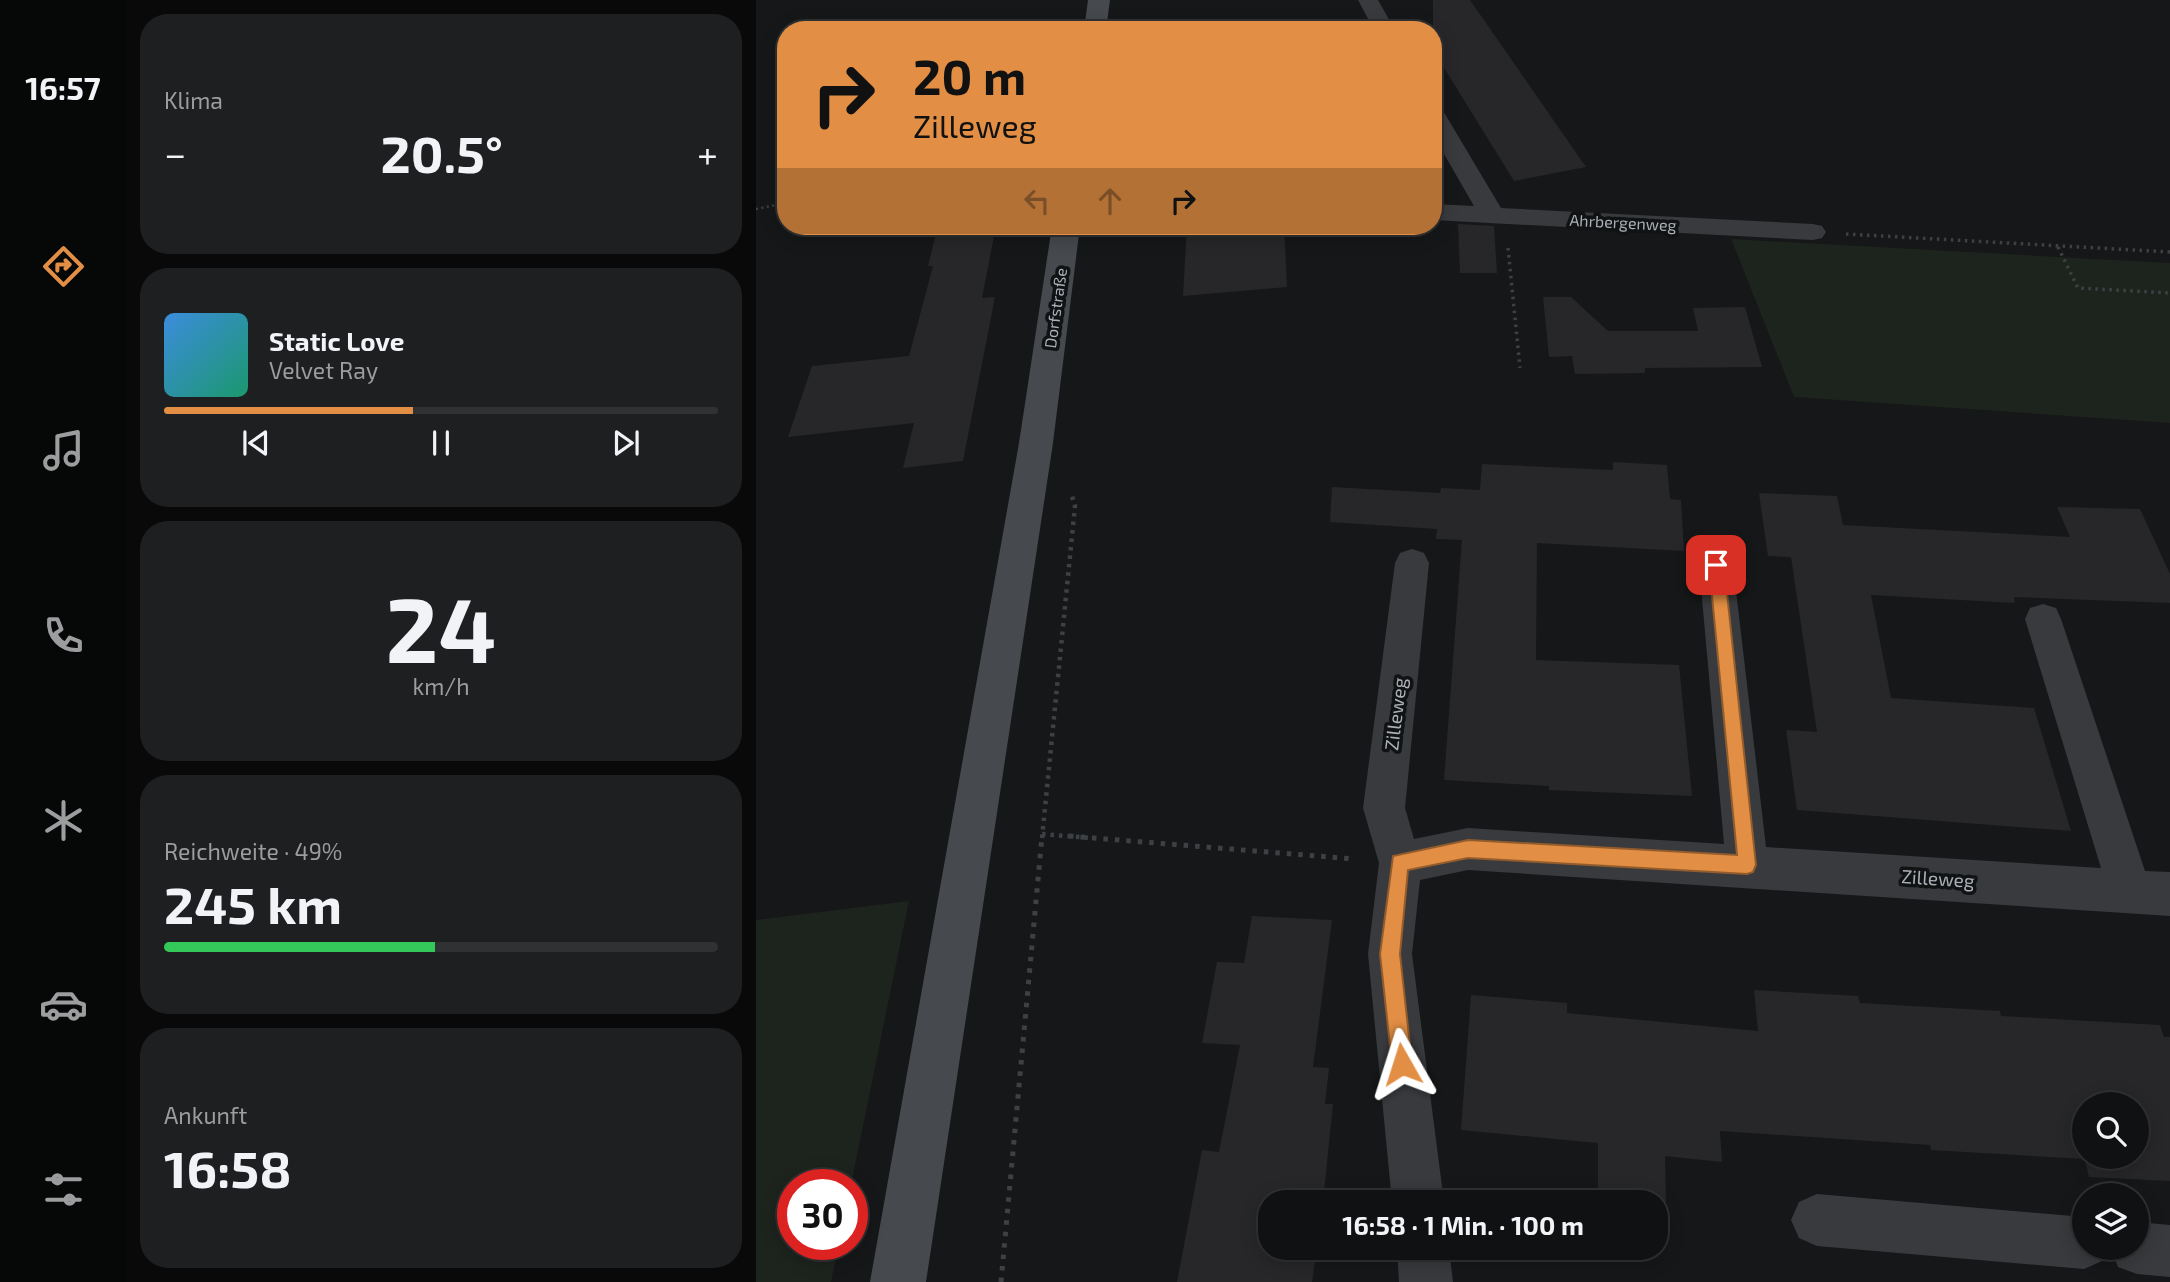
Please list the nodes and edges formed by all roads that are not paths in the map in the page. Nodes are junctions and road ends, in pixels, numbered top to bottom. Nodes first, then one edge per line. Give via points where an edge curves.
1 (1100, 0) edge
2 (1368, 0) edge
3 (1096, 21) edge
4 (1380, 21) edge
5 (1442, 128) edge
6 (1442, 213) edge
7 (1498, 216) junction
8 (1813, 232) road end
9 (1065, 235) edge
10 (1412, 562) dead end
11 (1716, 565) dead end
12 (2043, 619) dead end
13 (1400, 863) junction
14 (1747, 865) junction
15 (2150, 893) edge
16 (1417, 1190) edge
17 (1817, 1220) dead end
18 (2072, 1242) edge
19 (2149, 1249) edge
20 (2170, 1251) edge
21 (1424, 1260) edge
22 (898, 1282) edge
23 (1426, 1282) edge

1 - 3 street
2 - 4 street
5 - 7 street
6 - 7 street, Ahrbergenweg
7 - 8 street, Ahrbergenweg
9 - 22 street, Dorfstraße via 1044,391
10 - 13 street, Zilleweg via 1384,808
11 - 14 street
12 - 15 street, Zilleweg
13 - 14 street, Zilleweg via 1468,849
13 - 16 street, Zilleweg via 1390,954
14 - 15 street, Zilleweg
17 - 18 street
19 - 20 street
21 - 23 street

